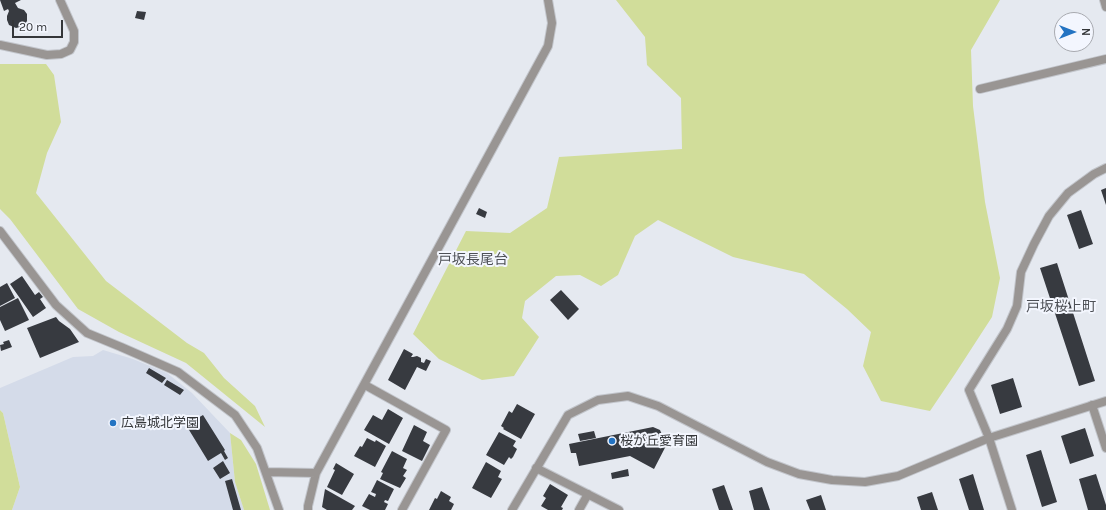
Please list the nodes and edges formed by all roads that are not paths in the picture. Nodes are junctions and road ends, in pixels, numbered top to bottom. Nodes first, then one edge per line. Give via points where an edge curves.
1 (60, 0) edge
2 (548, 0) edge
3 (1104, 0) edge
4 (1106, 7) edge
5 (0, 45) edge
6 (1106, 59) edge
7 (980, 89) dead end
8 (1106, 168) edge
9 (0, 231) edge
10 (365, 385) junction
11 (1106, 401) edge
12 (1092, 405) junction
13 (989, 438) junction
14 (1106, 448) edge
15 (536, 468) junction
16 (266, 472) junction
17 (316, 472) junction
18 (588, 494) junction
19 (279, 510) edge
20 (308, 510) edge
21 (402, 510) edge
22 (512, 510) edge
23 (579, 510) edge
24 (619, 510) edge
25 (1012, 510) edge

1 - 5 street via 74,32 74,42 70,50 61,54 46,55
2 - 10 street via 552,23 548,46
3 - 4 street
6 - 7 street
8 - 13 street via 1068,193 1049,216 1021,272 1017,306 1007,329 969,390
9 - 16 street via 56,305 87,333 178,372 235,415 257,448
10 - 17 street
10 - 21 street via 446,430
11 - 12 street
12 - 13 street
12 - 14 street
13 - 15 street via 898,476 865,482 832,480 798,474 767,462 658,406 628,396 598,400 568,415
13 - 25 street
15 - 18 street
15 - 22 street
16 - 17 street
16 - 19 street
17 - 20 street
18 - 23 street
18 - 24 street

